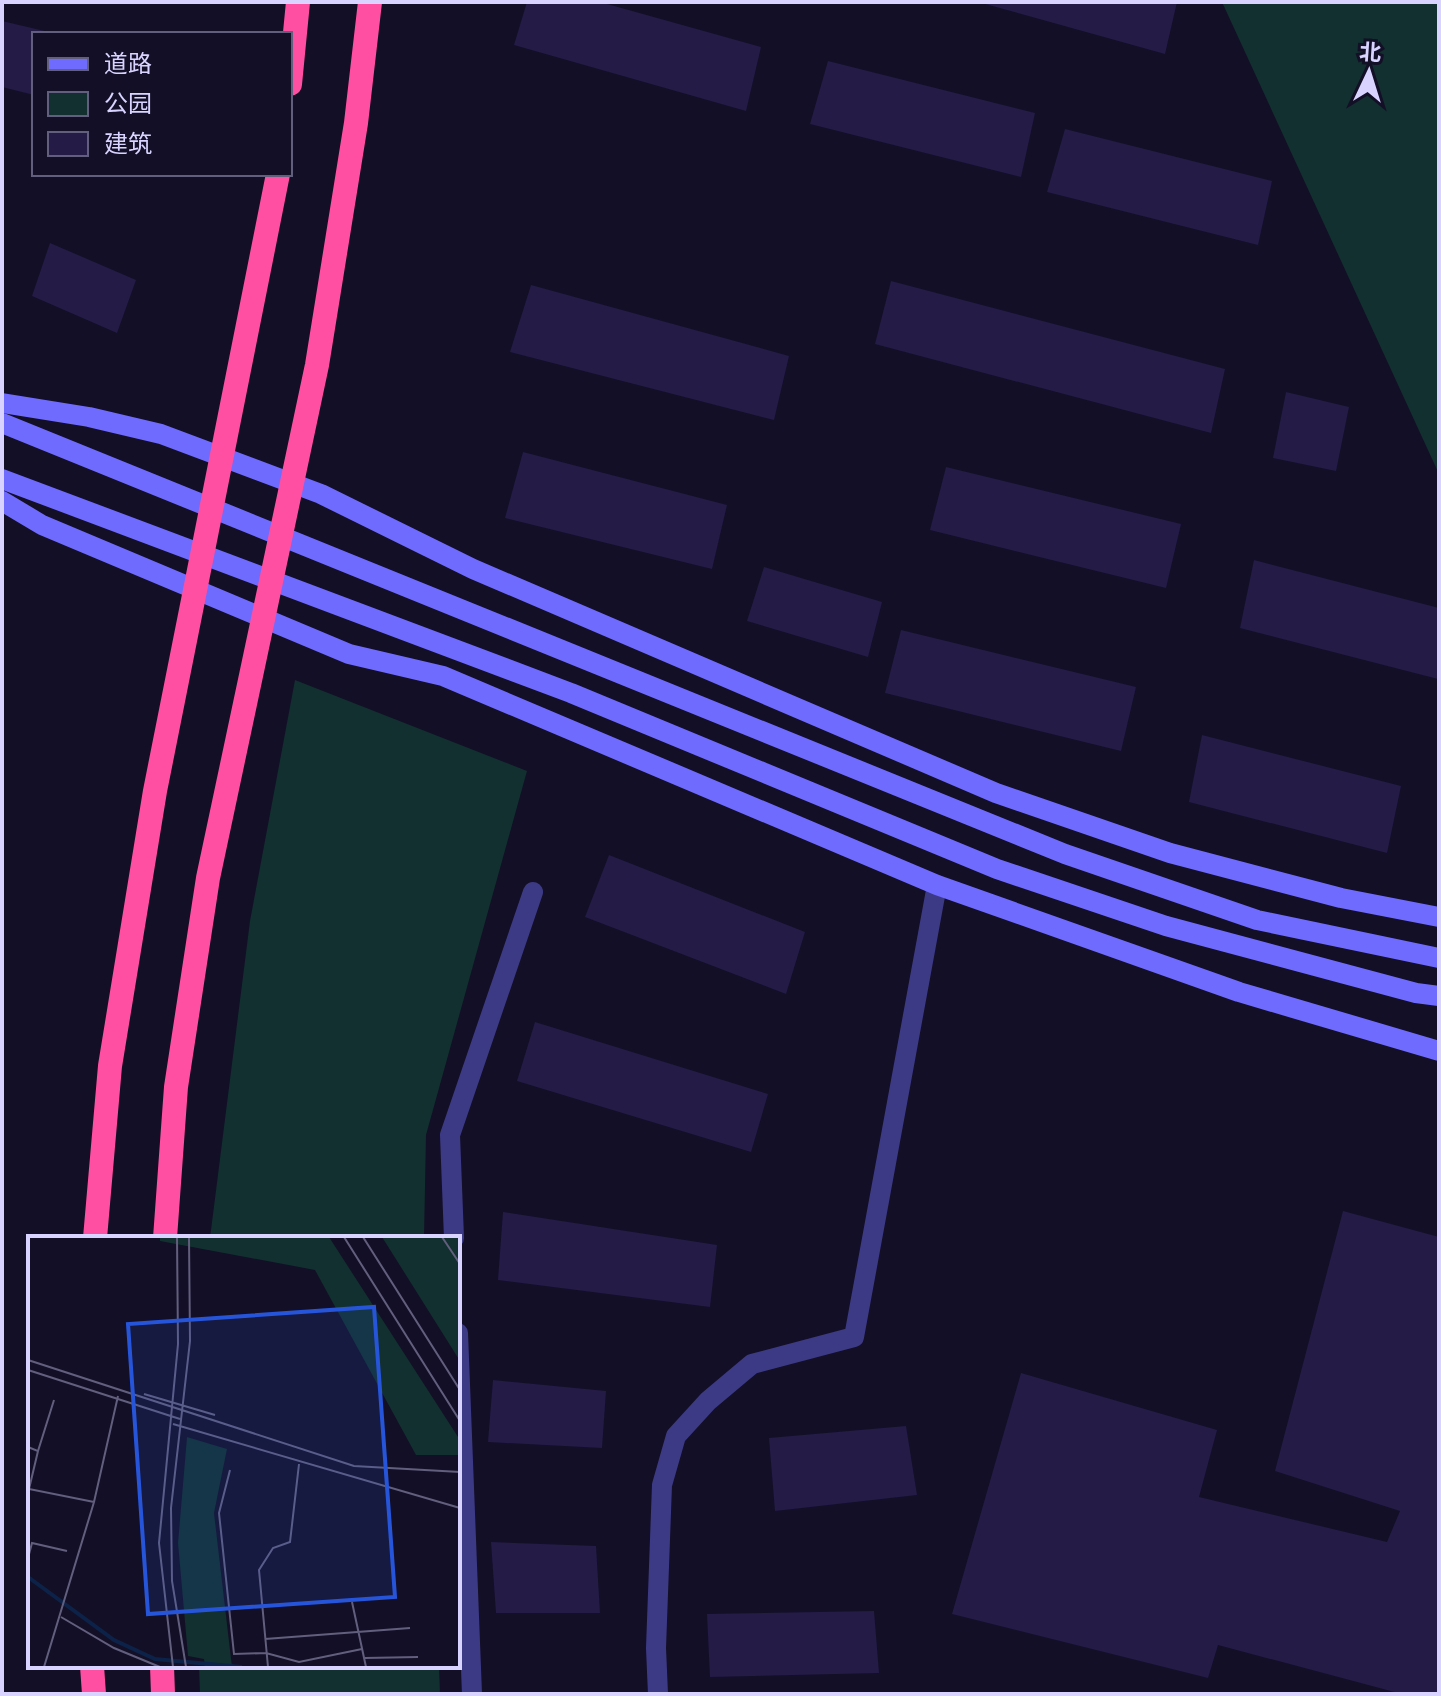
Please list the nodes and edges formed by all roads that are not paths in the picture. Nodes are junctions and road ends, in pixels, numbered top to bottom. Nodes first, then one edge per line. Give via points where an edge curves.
1 (298, 2) edge
2 (370, 2) edge
3 (292, 64) edge
4 (278, 176) edge
5 (2, 403) edge
6 (2, 423) edge
7 (2, 479) edge
8 (2, 501) edge
9 (937, 885) junction
10 (533, 892) dead end
11 (1439, 917) edge
12 (1439, 958) edge
13 (1439, 996) edge
14 (1439, 1051) edge
15 (95, 1236) edge
16 (165, 1236) edge
17 (454, 1236) edge
18 (460, 1385) edge
19 (92, 1668) edge
20 (162, 1668) edge
21 (94, 1694) edge
22 (163, 1694) edge
23 (472, 1694) edge
24 (658, 1694) edge

1 - 3 highway
2 - 16 highway, bridge via 317,365 208,878 176,1087
4 - 15 highway, bridge via 155,791 110,1066
5 - 11 main road via 161,434 321,494 473,569 996,793 1170,853 1341,898
6 - 12 main road via 1065,854 1257,920
7 - 13 main road via 571,693 997,869 1166,926
8 - 9 main road via 42,525 349,654 443,676
9 - 14 main road via 1239,992
9 - 24 street via 854,1337 752,1364 676,1436 662,1485
10 - 17 street via 450,1135
18 - 23 street
19 - 21 highway
20 - 22 highway

